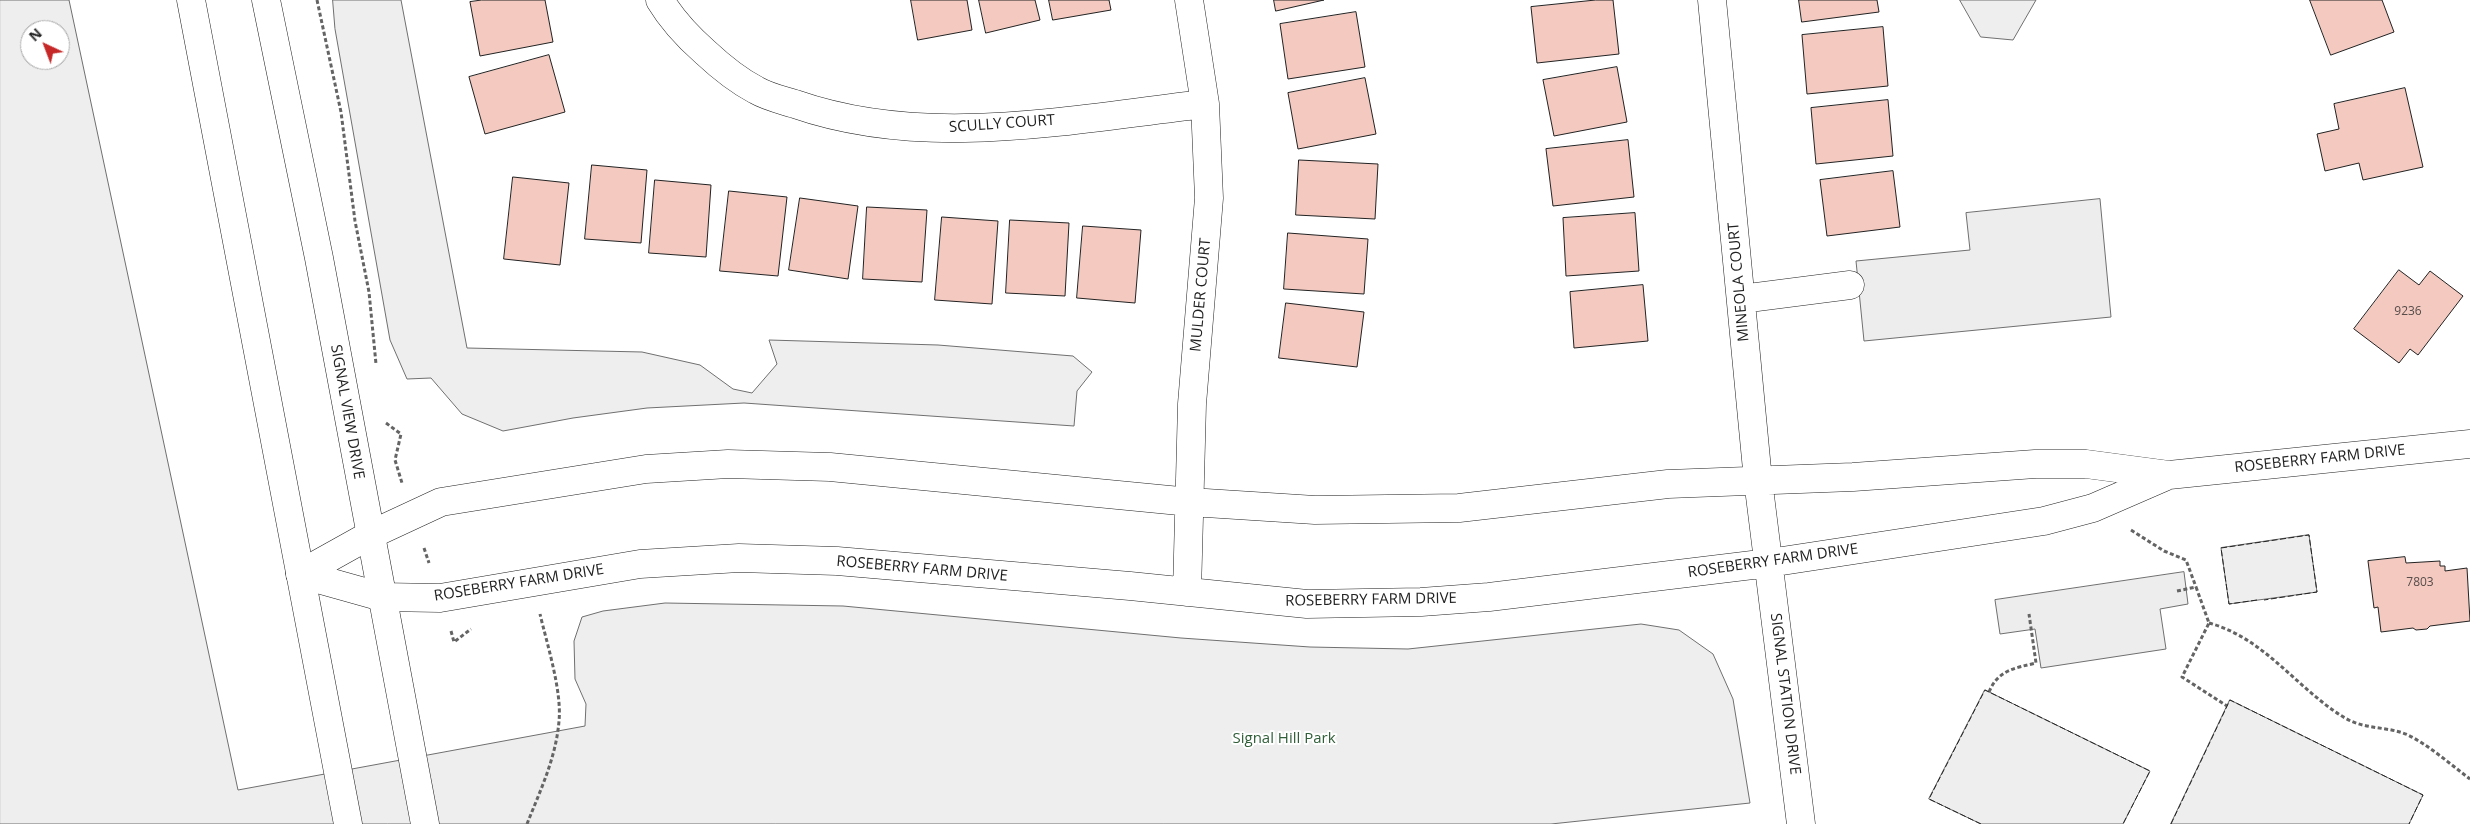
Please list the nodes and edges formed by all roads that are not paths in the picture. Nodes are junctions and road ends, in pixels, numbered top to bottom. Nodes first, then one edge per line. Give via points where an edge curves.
1 (191, 0) edge
2 (266, 0) edge
3 (660, 0) edge
4 (1189, 0) edge
5 (1712, 0) edge
6 (1204, 104) junction
7 (1850, 285) dead end
8 (1741, 299) junction
9 (2470, 444) edge
10 (2169, 475) junction
11 (1758, 480) junction
12 (1190, 502) junction
13 (370, 535) junction
14 (1769, 563) junction
15 (300, 574) junction
16 (1187, 592) junction
17 (382, 597) junction
18 (348, 824) edge
19 (425, 824) edge
20 (1801, 824) edge

1 - 15 street
2 - 13 street, SIGNAL VIEW DRIVE via 319,258
3 - 6 street, SCULLY COURT via 687,36 725,70 757,91 819,112 888,125 958,129
4 - 6 street, MULDER COURT
5 - 8 street, MINEOLA COURT
6 - 12 street, MULDER COURT via 1210,198 1192,404
7 - 8 street
8 - 11 street, MINEOLA COURT
9 - 10 street, ROSEBERRY FARM DRIVE
10 - 11 street, ROSEBERRY FARM DRIVE via 2086,464 2035,464
10 - 14 street, ROSEBERRY FARM DRIVE via 2093,508 2044,521
11 - 12 street, ROSEBERRY FARM DRIVE via 1668,484 1459,508 1315,510
11 - 14 street, MINEOLA COURT
12 - 13 street, ROSEBERRY FARM DRIVE via 830,467 728,464 646,470 440,502
12 - 16 street, MULDER COURT
13 - 15 street, ROSEBERRY FARM DRIVE
13 - 17 street, SIGNAL VIEW DRIVE
14 - 16 street, ROSEBERRY FARM DRIVE via 1489,597 1421,602 1307,604
14 - 20 street, SIGNAL STATION DRIVE
15 - 17 street, ROSEBERRY FARM DRIVE
15 - 18 street
16 - 17 street, ROSEBERRY FARM DRIVE via 837,561 739,558 640,564 440,598
17 - 19 street, SIGNAL VIEW DRIVE

